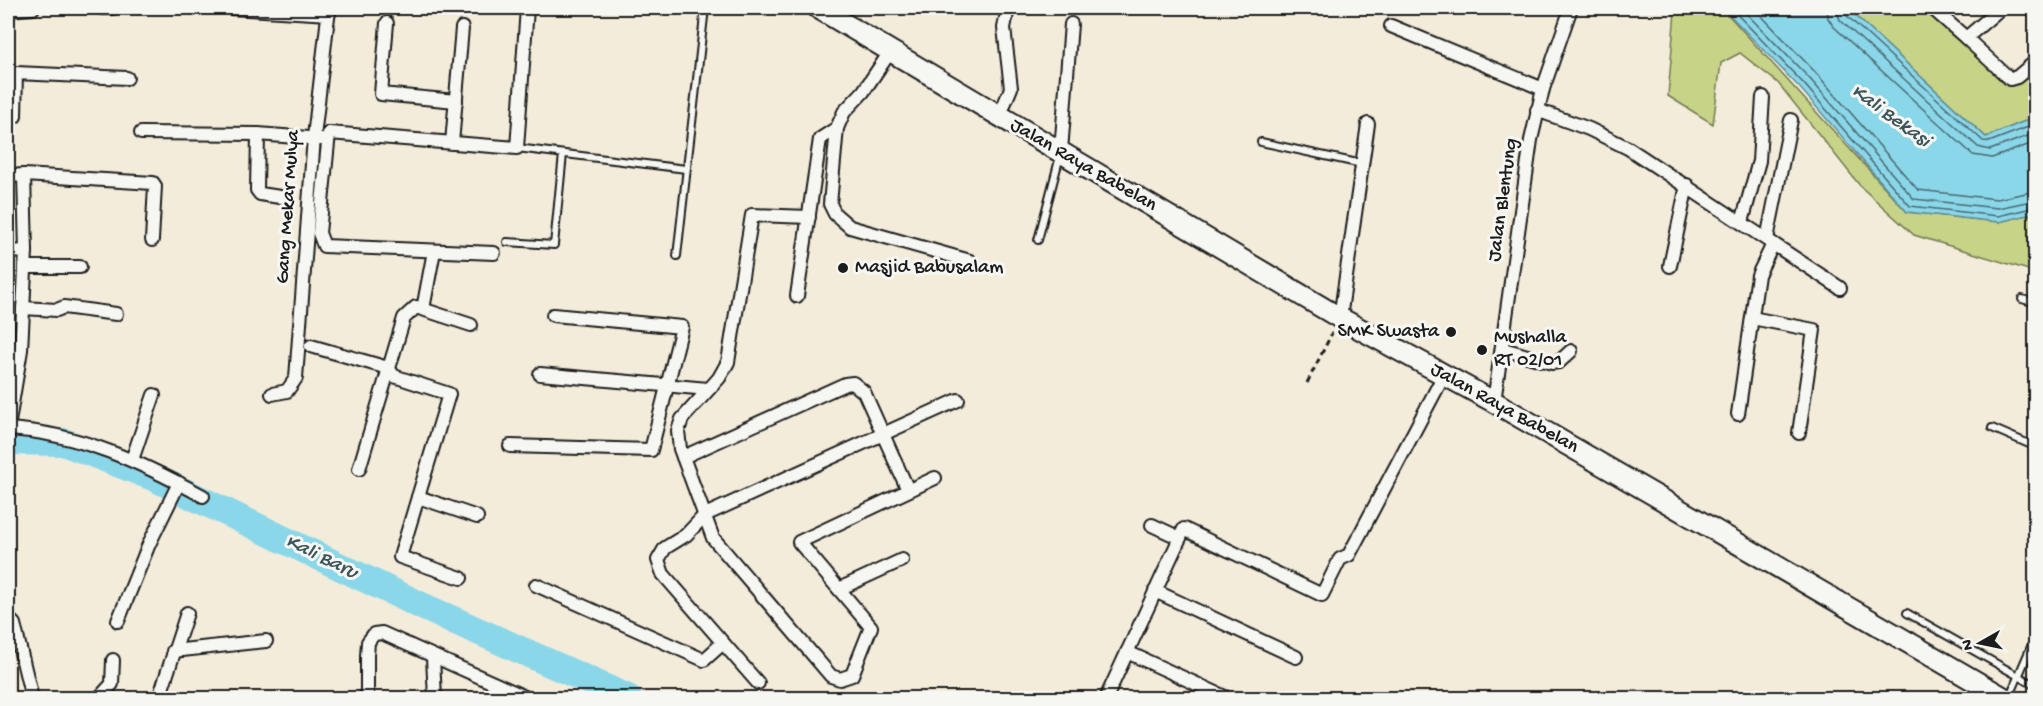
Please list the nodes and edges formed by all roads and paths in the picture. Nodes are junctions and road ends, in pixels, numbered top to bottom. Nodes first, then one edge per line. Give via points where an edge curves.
1 (33, 8) edge
2 (102, 8) edge
3 (112, 8) edge
4 (231, 8) edge
5 (527, 8) edge
6 (705, 8) edge
7 (818, 8) edge
8 (1008, 8) edge
9 (1571, 8) edge
10 (1932, 8) edge
11 (2001, 8) edge
12 (8, 10) edge
13 (329, 10) edge
14 (387, 23) dead end
15 (1071, 24) dead end
16 (1391, 27) dead end
17 (462, 28) dead end
18 (1966, 38) junction
19 (890, 52) junction
20 (2036, 62) edge
21 (127, 78) dead end
22 (1543, 89) junction
23 (1763, 97) dead end
24 (456, 101) junction
25 (1537, 110) junction
26 (999, 117) junction
27 (8, 118) edge
28 (1791, 120) dead end
29 (1368, 124) dead end
30 (837, 128) junction
31 (141, 133) dead end
32 (258, 134) junction
33 (314, 137) junction
34 (328, 141) junction
35 (1262, 142) dead end
36 (452, 143) junction
37 (517, 148) junction
38 (1061, 151) junction
39 (563, 154) junction
40 (1362, 164) junction
41 (686, 169) junction
42 (24, 175) junction
43 (8, 176) edge
44 (1687, 185) junction
45 (280, 197) dead end
46 (809, 217) junction
47 (1742, 222) junction
48 (152, 240) dead end
49 (1038, 240) dead end
50 (1770, 241) junction
51 (507, 242) dead end
52 (26, 251) junction
53 (434, 251) junction
54 (8, 252) edge
55 (494, 253) dead end
56 (677, 256) dead end
57 (970, 261) dead end
58 (1670, 266) dead end
59 (25, 267) junction
60 (80, 267) dead end
61 (1840, 288) dead end
62 (797, 296) dead end
63 (2022, 299) dead end
64 (2036, 303) edge
65 (23, 309) junction
66 (423, 309) junction
67 (116, 314) dead end
68 (553, 315) dead end
69 (1340, 318) junction
70 (1752, 318) junction
71 (471, 325) dead end
72 (311, 346) dead end
73 (1503, 349) junction
74 (1571, 351) dead end
75 (388, 368) junction
76 (540, 374) dead end
77 (1444, 375) junction
78 (1307, 383) dead end
79 (669, 386) junction
80 (708, 389) junction
81 (272, 394) dead end
82 (154, 395) dead end
83 (958, 400) dead end
84 (1494, 402) junction
85 (1738, 414) dead end
86 (1992, 428) dead end
87 (8, 429) edge
88 (1799, 433) dead end
89 (882, 434) junction
90 (510, 446) dead end
91 (2036, 447) edge
92 (683, 457) junction
93 (132, 460) junction
94 (359, 469) dead end
95 (935, 478) dead end
96 (177, 487) junction
97 (908, 490) junction
98 (203, 496) dead end
99 (418, 497) junction
100 (705, 515) junction
101 (477, 517) dead end
102 (1152, 525) dead end
103 (1180, 538) junction
104 (903, 560) dead end
105 (461, 578) dead end
106 (536, 585) dead end
107 (839, 589) junction
108 (1155, 591) junction
109 (187, 613) dead end
110 (1907, 613) dead end
111 (8, 618) edge
112 (118, 621) dead end
113 (2036, 635) edge
114 (266, 641) dead end
115 (723, 644) junction
116 (173, 651) junction
117 (1127, 652) junction
118 (1296, 657) dead end
119 (433, 658) junction
120 (113, 660) dead end
121 (2019, 677) junction
122 (758, 683) dead end
123 (2036, 686) edge
124 (506, 693) edge
125 (32, 699) edge
126 (99, 699) edge
127 (159, 699) edge
128 (367, 699) edge
129 (435, 699) edge
130 (527, 699) edge
131 (1106, 699) edge
132 (1227, 699) edge
133 (2004, 699) edge
134 (2009, 699) edge

1 - 12 street
2 - 3 street
4 - 13 street
5 - 37 street
6 - 41 lane
7 - 19 main road, Jalan Raya Babelan
8 - 26 street via 1004,28 1011,88
9 - 22 street, Jalan Blentung
10 - 18 street
11 - 18 street
13 - 33 street, Gang Mekar Mulya
14 - 24 street via 381,94
15 - 38 street
16 - 22 street
17 - 24 street
18 - 20 street via 2010,79
19 - 26 main road, Jalan Raya Babelan
19 - 30 street via 844,112
21 - 27 street via 16,73 15,116
22 - 25 street, Jalan Blentung
23 - 47 street via 1759,161
24 - 36 street
25 - 44 street via 1628,148
25 - 73 street, Jalan Blentung
26 - 38 main road, Jalan Raya Babelan
28 - 50 street
29 - 40 street
30 - 46 street via 820,139
30 - 57 street via 829,197 842,222
31 - 32 street
32 - 33 street
32 - 45 street via 257,190
33 - 34 street
33 - 81 street, Gang Mekar Mulya via 296,378 287,391
34 - 36 street via 329,133
34 - 53 street via 319,233 324,246
35 - 40 lane
36 - 37 street
37 - 39 lane
38 - 49 lane
38 - 69 main road, Jalan Raya Babelan
39 - 41 lane
39 - 51 lane via 554,245
40 - 69 street
41 - 56 lane
42 - 43 street
42 - 48 street via 155,184
42 - 52 street
44 - 47 street
44 - 58 street
46 - 62 street
46 - 80 street via 752,214 728,362
47 - 50 street
50 - 61 street
50 - 70 street via 1758,275
52 - 54 street
52 - 59 street
53 - 55 street
53 - 66 street
59 - 60 street
59 - 65 street
63 - 64 lane
65 - 67 street via 64,307
65 - 87 street via 21,350
66 - 71 street
66 - 75 street via 416,307 404,318
68 - 79 street via 682,327
69 - 77 main road, Jalan Raya Babelan
69 - 78 path
70 - 85 street
70 - 88 street via 1814,330
72 - 75 street
73 - 74 street via 1552,363
73 - 84 street, Jalan Blentung
75 - 94 street
75 - 99 street via 394,376 449,394
76 - 79 street
77 - 84 main road, Jalan Raya Babelan
77 - 103 street via 1349,555 1340,559 1322,595 1184,530
79 - 80 street
79 - 90 street via 651,450
80 - 92 street via 682,419 678,431
82 - 93 street
83 - 89 street
84 - 133 main road, Jalan Raya Babelan
86 - 91 lane
87 - 93 street via 75,438
89 - 92 street via 864,392 854,383 845,384
89 - 97 street
89 - 100 street
92 - 100 street
93 - 96 street
95 - 97 street
96 - 98 street
96 - 112 street
97 - 107 street via 799,542
99 - 101 street
99 - 105 street via 400,557
100 - 107 street via 713,538 831,676 840,679 852,675 871,627
100 - 115 street via 686,536 665,548 658,560 663,574
102 - 103 street
103 - 108 street
104 - 107 street
106 - 115 street via 704,660
108 - 117 street
108 - 118 street
109 - 116 street
110 - 121 lane
111 - 125 street via 14,624
113 - 121 lane
114 - 116 street
115 - 122 street
116 - 127 street
117 - 131 street
117 - 132 street
119 - 124 street
119 - 128 street via 382,633 375,634 368,642
119 - 129 street
120 - 126 street via 112,684
121 - 123 lane
121 - 134 lane
124 - 130 street

